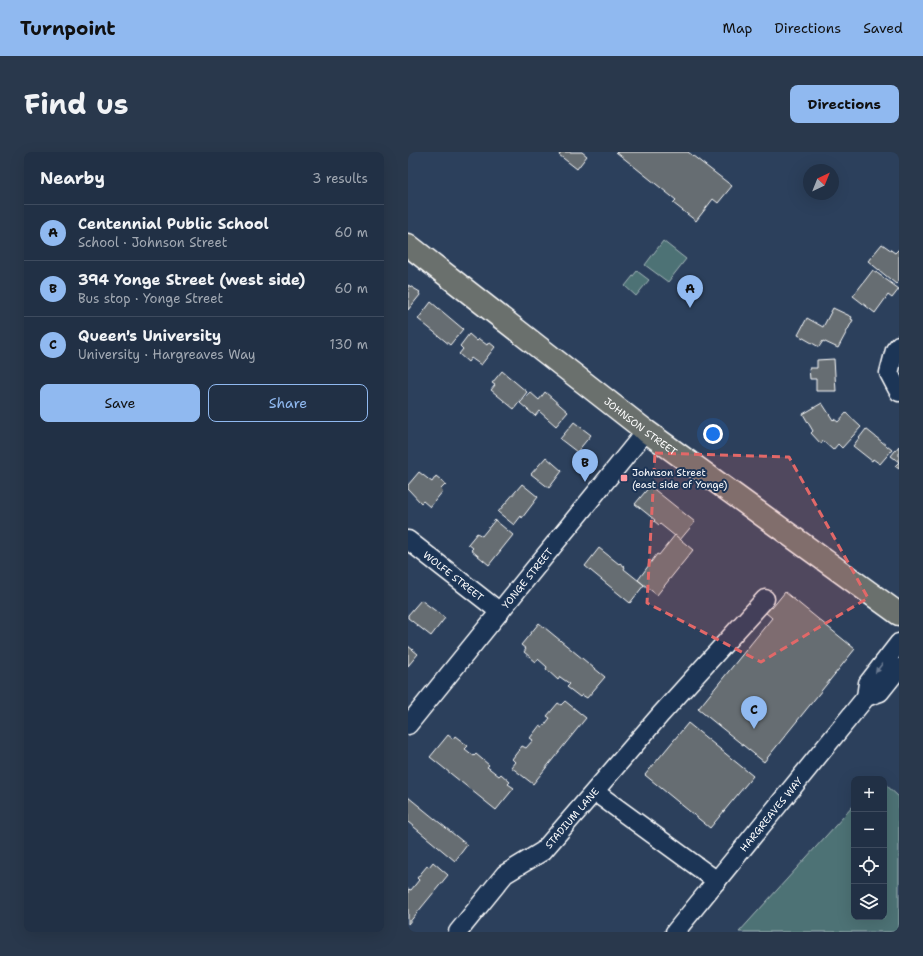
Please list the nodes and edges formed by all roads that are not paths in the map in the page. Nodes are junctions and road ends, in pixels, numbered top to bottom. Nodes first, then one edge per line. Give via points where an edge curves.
1 (408, 245) edge
2 (899, 345) edge
3 (899, 392) edge
4 (646, 431) junction
5 (408, 540) edge
6 (766, 599) dead end
7 (500, 612) junction
8 (899, 614) edge
9 (899, 643) edge
10 (899, 668) edge
11 (866, 697) junction
12 (408, 725) edge
13 (595, 792) junction
14 (717, 882) junction
15 (458, 932) edge
16 (675, 932) edge

1 - 4 main road, JOHNSON STREET
2 - 3 street via 895,350 889,373
4 - 7 street, YONGE STREET
4 - 8 main road, JOHNSON STREET
5 - 7 street, WOLFE STREET
6 - 13 street via 661,714
7 - 12 street, YONGE STREET
9 -> 11 street, HARGREAVES WAY via 868,683
10 - 11 street, HARGREAVES WAY via 880,692
11 - 14 street, HARGREAVES WAY
13 - 14 street, STADIUM LANE
13 - 15 street, STADIUM LANE via 543,851 505,874
14 - 16 street, HARGREAVES WAY

